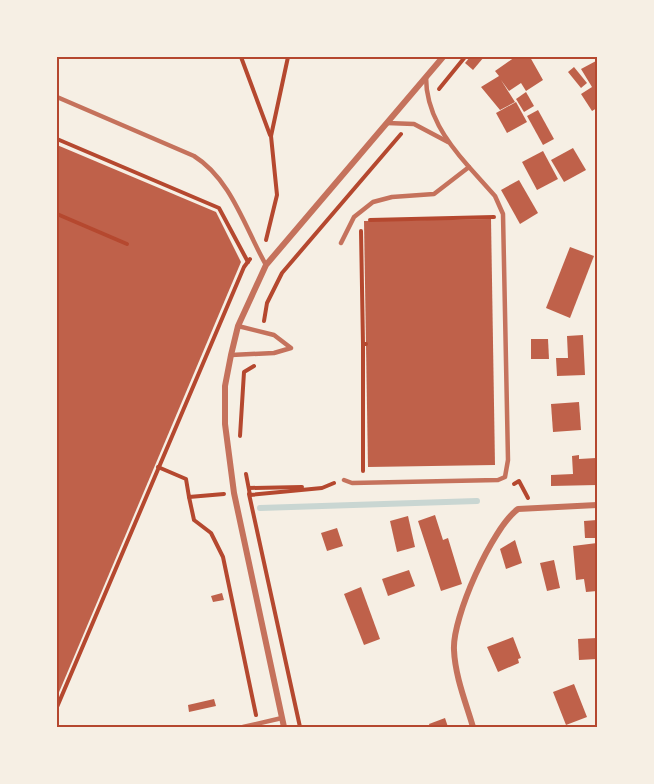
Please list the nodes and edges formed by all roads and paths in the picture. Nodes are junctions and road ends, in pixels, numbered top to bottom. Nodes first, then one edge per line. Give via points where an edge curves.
1 (241, 57) edge
2 (288, 57) edge
3 (443, 57) edge
4 (465, 57) edge
5 (426, 77) junction
6 (57, 97) edge
7 (438, 98) dead end
8 (387, 123) junction
9 (407, 132) dead end
10 (271, 136) junction
11 (57, 139) edge
12 (448, 142) junction
13 (469, 167) junction
14 (57, 214) edge
15 (502, 217) junction
16 (361, 220) dead end
17 (361, 228) dead end
18 (341, 243) dead end
19 (127, 244) dead end
20 (265, 244) dead end
21 (248, 262) dead end
22 (266, 265) junction
23 (264, 310) dead end
24 (238, 326) junction
25 (231, 355) junction
26 (244, 372) dead end
27 (241, 445) dead end
28 (243, 464) dead end
29 (344, 480) junction
30 (189, 496) dead end
31 (597, 505) edge
32 (282, 718) junction
33 (258, 723) junction
34 (243, 727) edge
35 (284, 727) edge
36 (473, 727) edge

1 - 10 path
2 - 10 path
3 - 5 street
4 - 7 path via 440,86
5 - 8 street
5 - 12 lane via 430,107
6 - 22 lane via 206,163 231,197
8 - 12 lane via 414,124
8 - 22 street
9 - 23 path via 397,137 301,248 282,273
10 - 20 path via 277,195
11 - 21 path via 219,208
12 - 13 lane
13 - 15 lane via 495,196
13 - 18 lane via 434,194 373,202 354,217
14 - 19 path
15 - 16 path
15 - 29 lane via 508,460 504,477 352,483
17 - 29 path via 364,471
22 - 24 street
24 - 25 street
24 - 25 lane via 273,335 291,348
25 - 32 street via 225,386 225,424 234,493
26 - 27 path
28 - 29 path via 250,495 322,488
30 - 33 path via 194,520 211,534 223,557
31 - 36 street via 522,507 514,511 483,560 454,638 454,660
32 - 33 lane
32 - 35 street
33 - 34 lane

